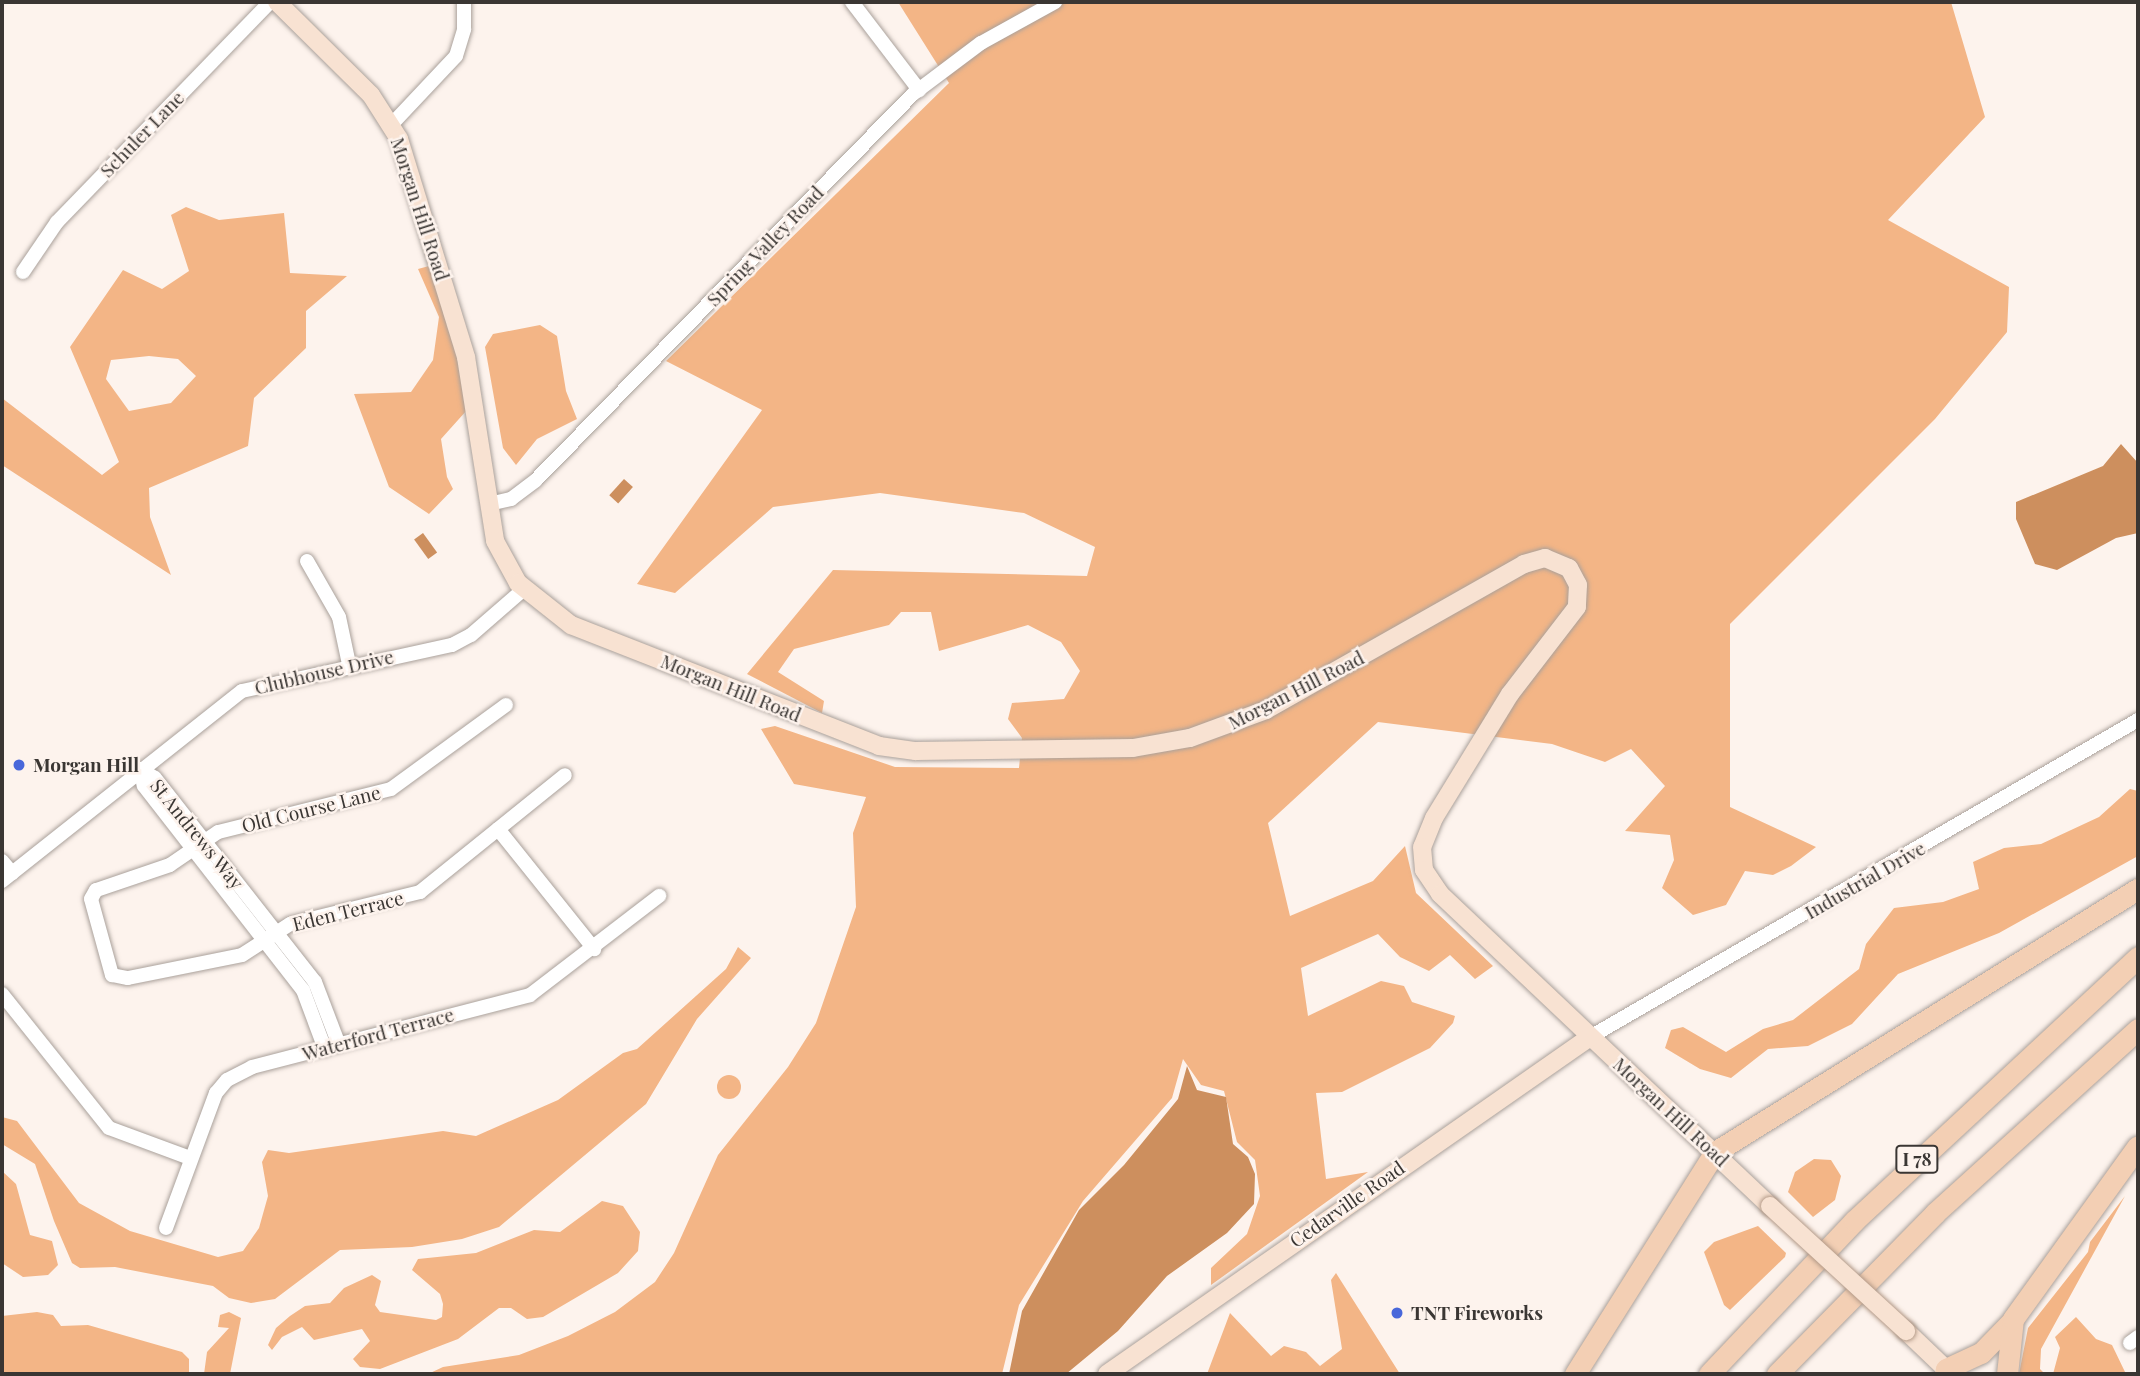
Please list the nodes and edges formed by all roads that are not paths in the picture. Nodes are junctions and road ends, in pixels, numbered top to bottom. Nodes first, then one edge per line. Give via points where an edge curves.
1 (270, 2) edge
2 (276, 2) edge
3 (464, 2) edge
4 (852, 2) edge
5 (1055, 2) edge
6 (919, 90) junction
7 (391, 124) junction
8 (23, 272) dead end
9 (489, 503) junction
10 (307, 561) dead end
11 (524, 589) junction
12 (349, 664) junction
13 (506, 705) dead end
14 (2138, 720) edge
15 (140, 769) junction
16 (565, 775) dead end
17 (498, 830) junction
18 (198, 846) junction
19 (2, 861) edge
20 (7, 877) edge
21 (2138, 889) edge
22 (659, 896) dead end
23 (270, 937) junction
24 (594, 948) junction
25 (2138, 957) edge
26 (107, 964) joint
27 (2, 994) edge
28 (2138, 1029) edge
29 (1590, 1037) junction
30 (332, 1047) junction
31 (2138, 1146) edge
32 (1716, 1152) junction
33 (190, 1158) junction
34 (166, 1228) dead end
35 (2013, 1320) junction
36 (1947, 1373) edge
37 (1107, 1374) edge
38 (1575, 1374) edge
39 (1709, 1374) edge
40 (1777, 1374) edge
41 (2007, 1374) edge

1 - 8 street, Schuler Lane via 57,222
2 - 7 main road, Morgan Hill Road via 364,88
3 - 7 street via 464,29 456,56
4 - 6 street
5 - 6 street, Spring Valley Road via 988,38
6 - 9 street, Spring Valley Road via 536,480 511,499
7 - 9 main road, Morgan Hill Road via 412,172 466,357
9 - 11 main road, Morgan Hill Road via 497,547
10 - 12 street via 339,617
11 - 12 street, Clubhouse Drive via 463,641
11 - 29 main road, Morgan Hill Road via 571,625 867,743 916,751 1115,749 1189,738 1266,710 1524,564 1539,559 1558,561 1577,578 1577,607 1510,694 1434,818 1422,859 1426,875 1440,894
12 - 15 street, Clubhouse Drive via 242,691
13 - 18 street, Old Course Lane via 391,789 218,832
14 - 29 street, Industrial Drive
15 - 18 street, St Andrews Way via 144,786
15 - 20 street, Clubhouse Drive
16 - 17 street, Eden Terrace
17 - 23 street, Eden Terrace via 420,892 290,924
17 - 24 street
18 - 23 street, St Andrews Way
18 - 26 street, Old Course Lane via 170,865 96,890 91,899
19 - 20 street
21 - 32 highway
22 - 24 street, Waterford Terrace
23 - 26 street, Eden Terrace via 242,955 128,978 112,975
23 - 30 street, St Andrews Way
24 - 30 street, Waterford Terrace via 530,995
25 - 39 highway, I 78 via 1893,1183
27 - 33 street via 109,1128
28 - 40 highway, I 78 via 1935,1213
29 - 32 main road, Morgan Hill Road
29 - 37 main road, Cedarville Road
30 - 33 street, Waterford Terrace via 252,1067 227,1080 216,1093
31 - 35 highway
32 - 36 main road, Morgan Hill Road, bridge
32 - 38 highway
33 - 34 street, Waterford Terrace
35 - 36 highway via 1981,1353
35 - 41 highway

